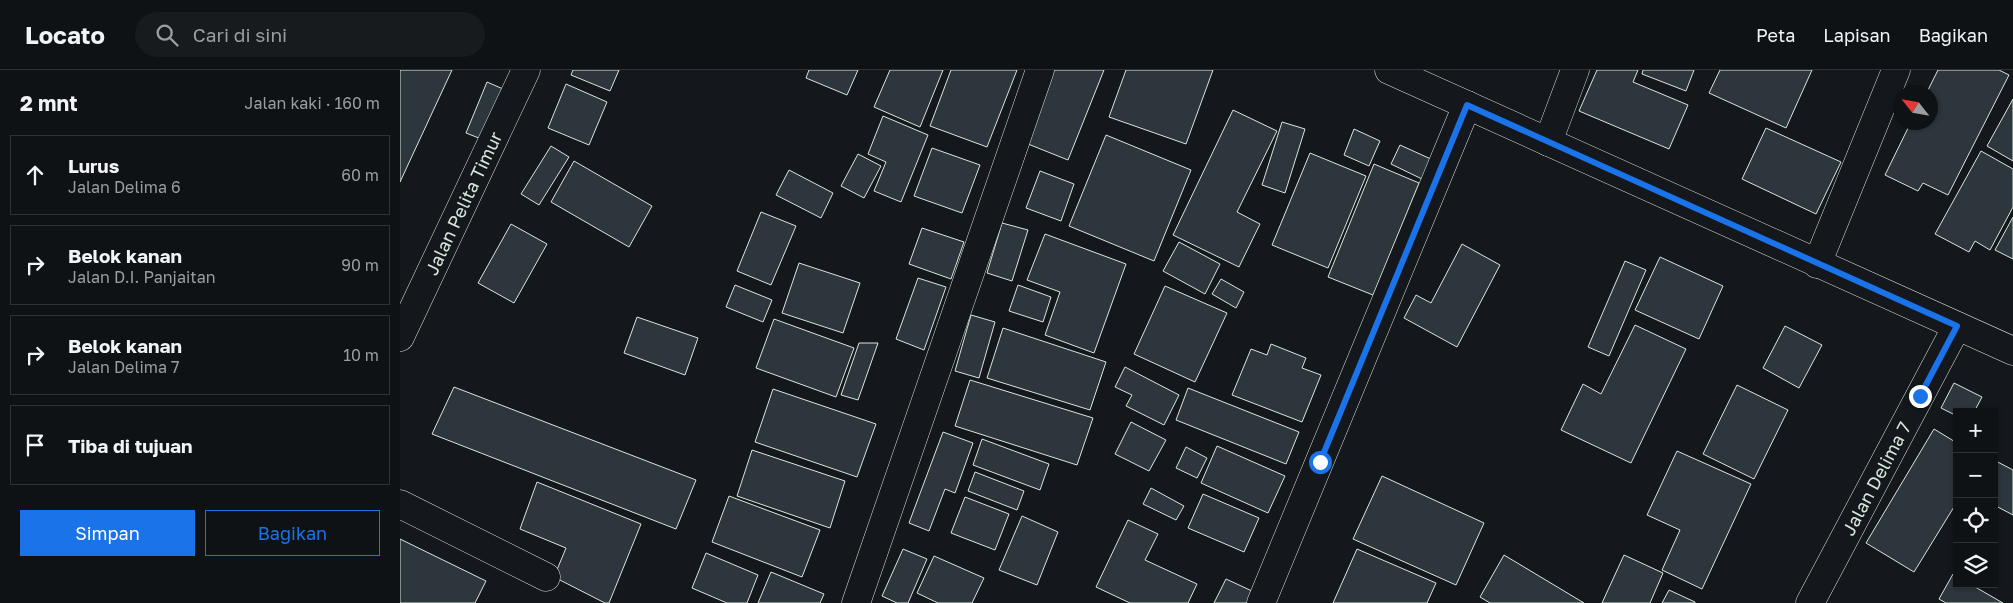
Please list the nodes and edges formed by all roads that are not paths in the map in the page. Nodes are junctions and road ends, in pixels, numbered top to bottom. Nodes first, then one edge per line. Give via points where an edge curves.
1 (526, 70) edge
2 (1040, 70) edge
3 (1390, 70) edge
4 (1574, 70) edge
5 (1896, 70) edge
6 (1467, 105) junction
7 (1548, 142) junction
8 (1817, 264) junction
9 (1957, 326) junction
10 (400, 337) edge
11 (2013, 351) edge
12 (400, 504) edge
13 (546, 577) dead end
14 (856, 603) edge
15 (1261, 603) edge
16 (1810, 603) edge

1 - 10 street, Jalan Pelita Timur
2 - 14 street
3 - 6 street
4 - 7 street
5 - 8 street
6 - 7 street
6 - 15 street
7 - 8 street
8 - 9 street
9 - 11 street
9 - 16 street, Jalan Delima 7
12 - 13 street

